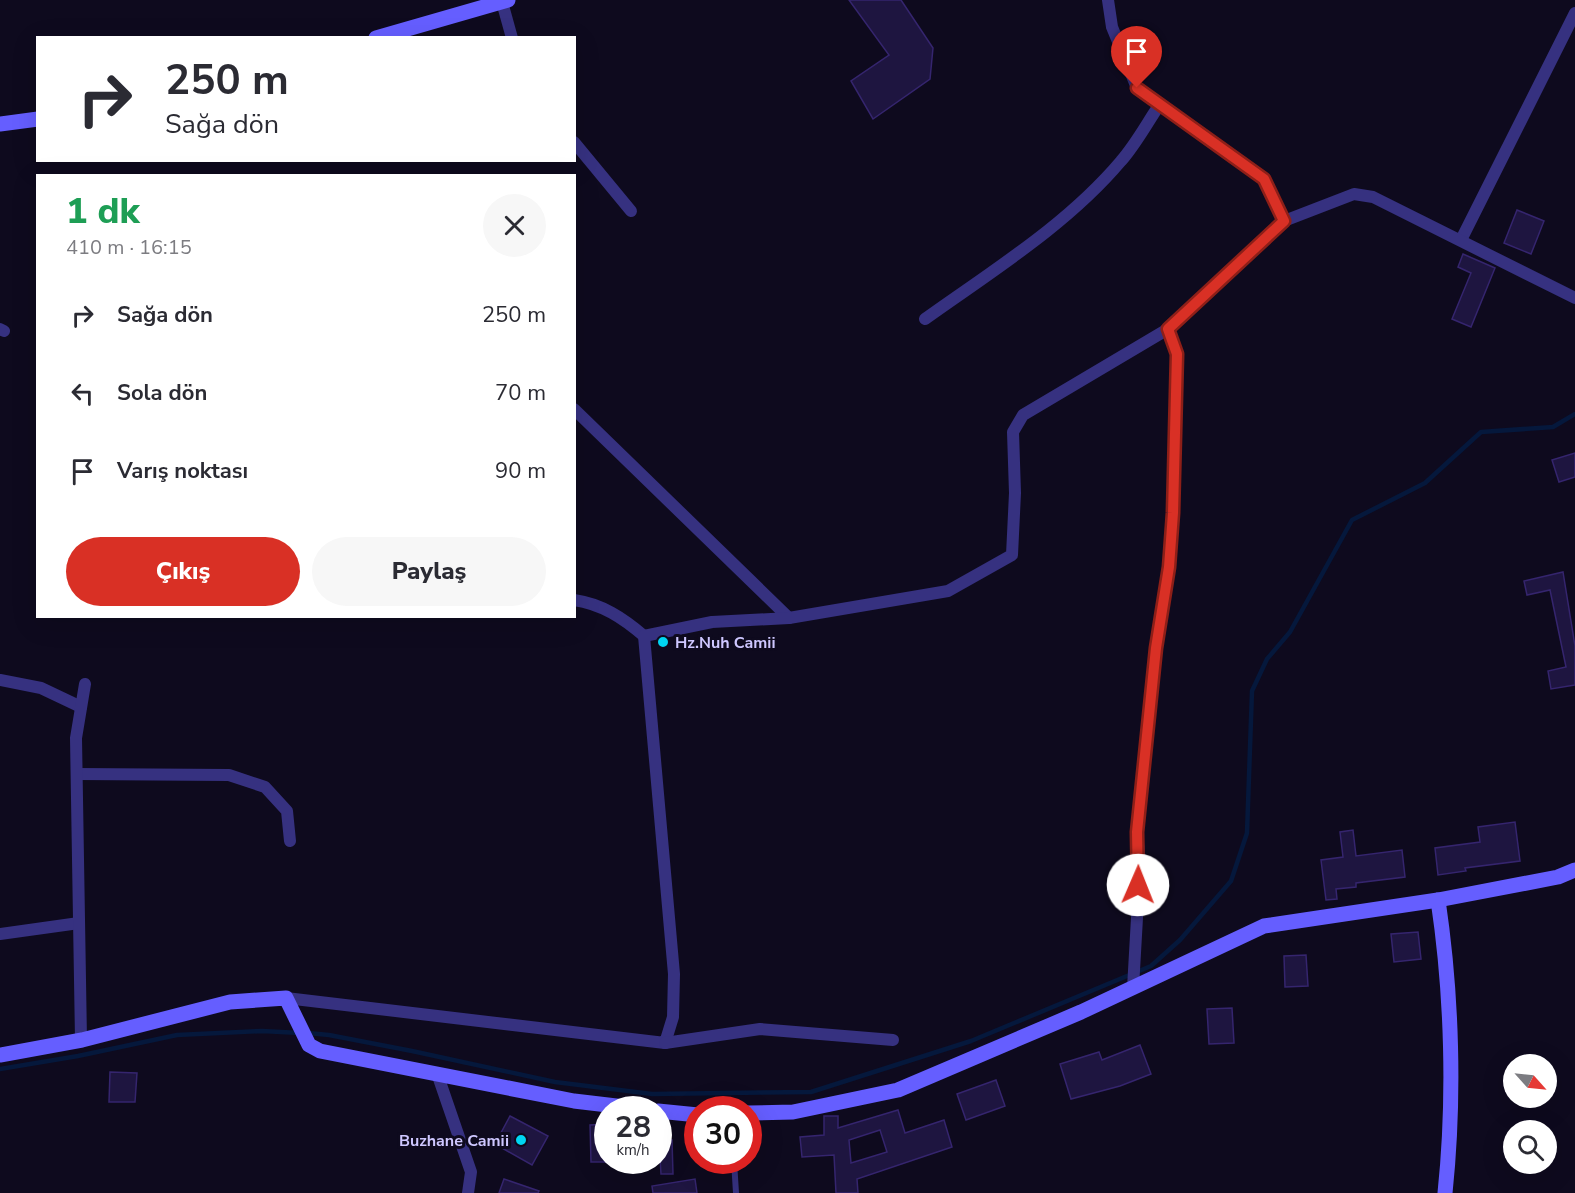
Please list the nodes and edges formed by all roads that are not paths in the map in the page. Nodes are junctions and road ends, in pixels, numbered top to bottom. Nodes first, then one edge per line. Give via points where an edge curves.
1 (1108, 0) edge
2 (505, 1) edge
3 (1575, 13) edge
4 (383, 36) edge
5 (512, 36) edge
6 (1160, 104) junction
7 (36, 119) edge
8 (0, 124) edge
9 (576, 144) edge
10 (631, 212) dead end
11 (1284, 221) junction
12 (1461, 240) junction
13 (1575, 298) edge
14 (925, 319) dead end
15 (1168, 329) junction
16 (576, 411) edge
17 (576, 600) edge
18 (789, 618) junction
19 (644, 636) junction
20 (0, 680) edge
21 (86, 684) dead end
22 (81, 707) junction
23 (77, 774) junction
24 (290, 841) dead end
25 (1575, 870) edge
26 (1438, 900) junction
27 (79, 923) junction
28 (0, 934) edge
29 (1133, 988) junction
30 (286, 998) junction
31 (81, 1040) junction
32 (893, 1040) dead end
33 (665, 1043) junction
34 (0, 1054) edge
35 (438, 1076) junction
36 (594, 1103) edge
37 (762, 1113) edge
38 (735, 1174) edge
39 (468, 1193) edge
40 (736, 1193) edge
41 (1445, 1193) edge

1 - 6 street via 1112,27 1137,88
2 - 4 street
2 - 5 street
3 - 12 street
6 - 11 street via 1264,179
6 - 14 street via 1123,160 1098,186 1031,243
7 - 8 street
9 - 10 street
11 - 12 street via 1354,194 1373,197
11 - 15 street
12 - 13 street
15 - 18 street via 1023,415 1012,432 1012,555 948,591
15 - 29 street via 1177,354 1173,513 1137,832 1140,865
16 - 18 street
17 - 19 street via 593,603 614,614
18 - 19 street via 712,622
19 - 33 street via 674,974 673,1017
20 - 22 street via 41,688
21 - 22 street
22 - 23 street via 76,738
23 - 24 street via 229,775 265,786 287,811
23 - 27 street
25 - 26 street via 1558,877
26 - 29 street via 1264,926
26 - 41 street via 1450,1070
27 - 28 street
27 - 31 street
29 - 37 street via 898,1090 793,1112
30 - 31 street via 230,1002
30 - 33 street
30 - 35 street via 309,1045 320,1051
31 - 34 street
32 - 33 street via 760,1029
35 - 36 street
35 - 39 street via 471,1172
38 - 40 lane

